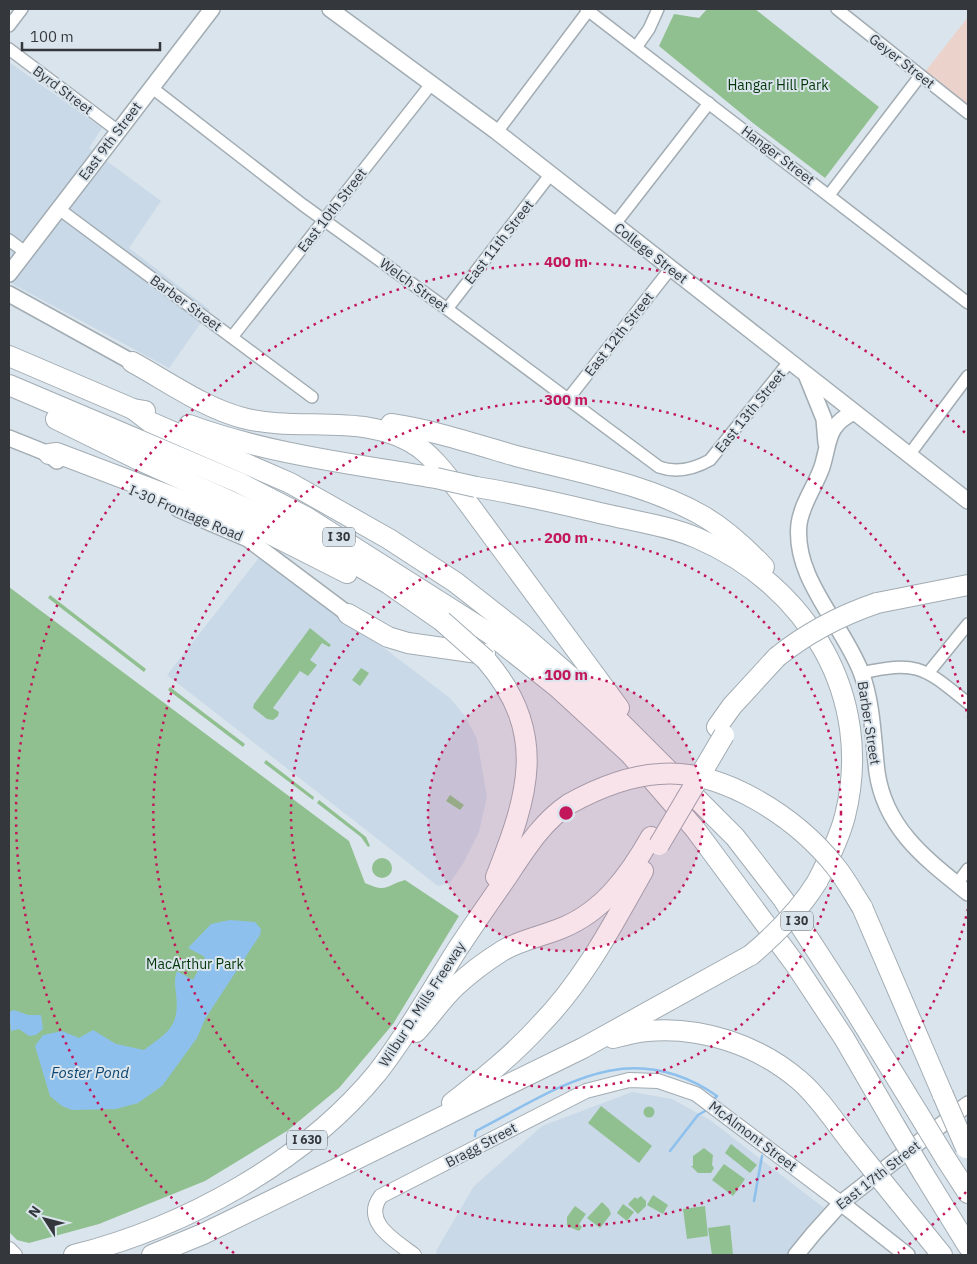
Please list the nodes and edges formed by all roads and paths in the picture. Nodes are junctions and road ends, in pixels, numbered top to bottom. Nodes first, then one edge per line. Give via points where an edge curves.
1 (22, 9) edge
2 (212, 9) edge
3 (330, 9) edge
4 (658, 9) edge
5 (837, 9) edge
6 (587, 10) edge
7 (9, 26) edge
8 (637, 46) junction
9 (9, 49) edge
10 (920, 76) junction
11 (432, 84) junction
12 (151, 87) junction
13 (709, 103) junction
14 (968, 113) edge
15 (118, 131) junction
16 (497, 132) junction
17 (550, 175) junction
18 (829, 194) junction
19 (59, 209) junction
20 (324, 220) junction
21 (614, 224) junction
22 (9, 240) edge
23 (25, 252) junction
24 (671, 268) junction
25 (9, 274) edge
26 (9, 294) edge
27 (968, 303) edge
28 (447, 309) junction
29 (232, 337) junction
30 (9, 356) edge
31 (132, 362) joint
32 (789, 362) junction
33 (806, 375) junction
34 (968, 376) edge
35 (9, 385) edge
36 (9, 397) edge
37 (312, 397) dead end
38 (568, 399) junction
39 (840, 401) junction
40 (133, 409) junction
41 (854, 412) junction
42 (824, 419) junction
43 (299, 424) junction
44 (9, 438) edge
45 (826, 449) junction
46 (49, 454) junction
47 (909, 455) junction
48 (682, 470) joint
49 (968, 501) edge
50 (770, 583) junction
51 (968, 585) edge
52 (348, 614) joint
53 (442, 621) junction
54 (968, 624) edge
55 (929, 672) junction
56 (861, 673) junction
57 (968, 703) edge
58 (640, 752) junction
59 (655, 841) junction
60 (968, 869) edge
61 (962, 888) edge
62 (466, 936) junction
63 (582, 1048) junction
64 (376, 1074) junction
65 (658, 1081) joint
66 (968, 1104) edge
67 (423, 1126) junction
68 (967, 1151) edge
69 (968, 1193) edge
70 (841, 1203) junction
71 (968, 1246) edge
72 (74, 1255) edge
73 (153, 1255) edge
74 (414, 1255) edge
75 (796, 1255) edge
76 (907, 1255) edge
77 (942, 1255) edge

1 - 7 street
2 - 12 main road, East 9th Street
3 - 11 main road, College Street
4 - 8 street
5 - 10 street, Geyer Street
6 - 8 street, Hanger Street
6 - 16 street
8 - 13 street, Hanger Street
9 - 15 street, Byrd Street
10 - 14 street, Geyer Street
10 - 18 street
11 - 16 main road, College Street
11 - 20 street, East 10th Street
12 - 15 main road, East 9th Street
12 - 20 street, Welch Street
13 - 18 street, Hanger Street
13 - 21 street
15 - 19 main road, East 9th Street
16 - 17 main road, College Street
17 - 21 main road, College Street
17 - 28 street, East 11th Street
18 - 27 street, Hanger Street
19 - 23 main road, East 9th Street
19 - 29 street, Barber Street
20 - 28 street, Welch Street
20 - 29 street, East 10th Street
21 - 24 main road, College Street
22 - 23 street
23 - 25 main road, East 9th Street
24 - 32 main road, College Street
24 - 38 street, East 12th Street
26 - 31 main road
28 - 38 street, Welch Street
29 - 37 street, Barber Street
30 - 40 highway, I 30
31 - 43 highway via 224,412 252,420
32 - 33 main road, College Street
32 - 48 street, East 13th Street via 713,456 701,465
33 - 39 main road, College Street
33 - 42 main road, Barber Street
34 - 47 street
35 - 58 highway, I 30 via 240,483 306,517 489,633
36 - 53 highway via 310,538 389,584
38 - 48 street, Welch Street via 650,463 663,469
39 - 41 main road, College Street
39 - 42 main road
40 - 50 highway, bridge via 159,413 249,443 436,478 677,531 719,549
40 - 58 highway, I 30 via 150,422 290,484 429,564 524,636 602,704
41 - 45 main road, Barber Street via 836,424
41 - 47 main road, College Street
42 - 45 main road, Barber Street
43 - 50 highway via 358,421 400,426 614,482 666,499 704,517 738,541 765,568
43 - 58 highway via 344,425 393,434 408,440 432,458 465,499
44 - 46 main road, I-30 Frontage Road
45 - 56 main road, Barber Street via 800,518 800,553 809,578 847,640
46 - 52 main road, I-30 Frontage Road via 54,460 248,539
46 - 53 highway via 56,453 270,534
47 - 49 main road, College Street
50 - 63 highway, bridge via 818,637 836,674 846,706 852,754 848,800 834,848 806,901 751,955
51 - 59 highway, bridge via 877,602 846,613 817,628 777,657 732,706
52 - 58 highway via 388,637 408,643 475,651 500,659
53 - 62 highway, bridge via 486,660 503,680 517,706 524,732 527,765 522,803 510,842 495,880
54 - 55 street
55 - 56 street via 906,666
55 - 57 street
56 - 61 main road, Barber Street via 872,719 878,774 889,810 905,838 918,852
58 - 69 highway, I 30, bridge via 735,837 783,899
58 - 71 highway, I 30, bridge via 795,964 844,1038
59 - 64 highway via 611,895 588,912 564,928 504,950 480,966 455,987
59 - 67 highway via 593,956 543,1023 493,1071
60 - 61 street
62 - 64 highway, Wilbur D. Mills Freeway / I 630
62 - 68 highway, bridge via 539,831 569,804 592,792 659,774 683,774 715,782 782,815 835,866 862,907
63 - 67 highway
63 - 77 highway, bridge via 646,1031 675,1030 722,1039 775,1062 800,1081
64 - 72 highway, Wilbur D. Mills Freeway / I 630 via 319,1131 264,1172 177,1218 122,1241
65 - 70 street, McAlmont Street via 684,1089 719,1109
65 - 74 street, Bragg Street via 629,1080 586,1091 381,1196 375,1211 379,1228
66 - 70 main road, East 17th Street
67 - 73 highway via 203,1234
70 - 75 main road, East 17th Street
70 - 76 main road

